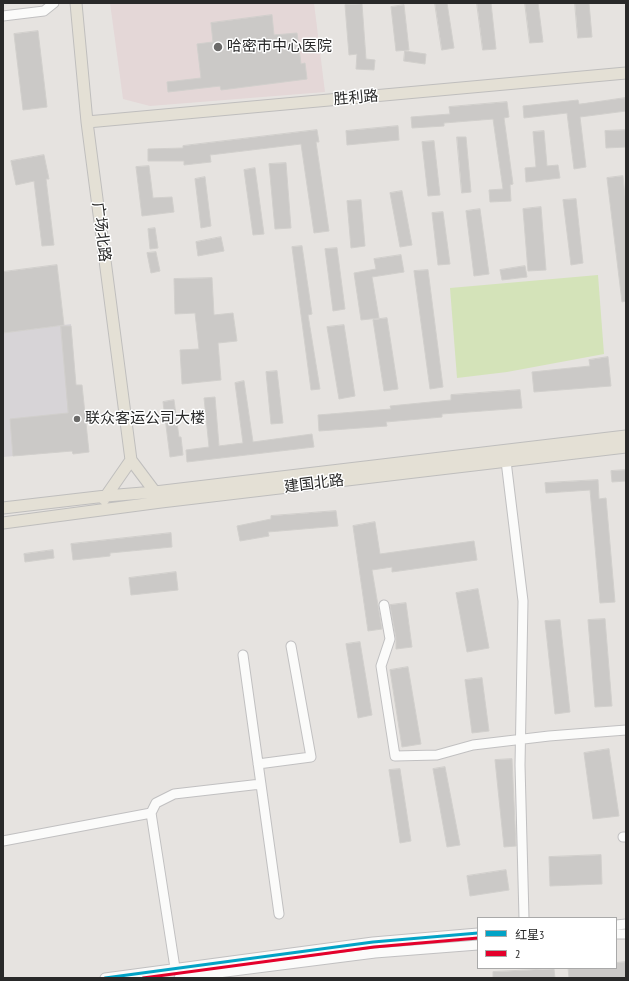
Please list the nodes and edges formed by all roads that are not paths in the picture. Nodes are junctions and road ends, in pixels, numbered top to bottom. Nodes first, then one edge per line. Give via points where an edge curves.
1 (54, 3) edge
2 (76, 3) edge
3 (3, 16) edge
4 (626, 73) edge
5 (87, 122) junction
6 (626, 436) edge
7 (626, 447) edge
8 (130, 460) junction
9 (506, 462) junction
10 (106, 496) junction
11 (158, 497) junction
12 (3, 508) edge
13 (97, 511) junction
14 (3, 523) edge
15 (384, 605) dead end
16 (291, 646) dead end
17 (243, 654) dead end
18 (626, 730) edge
19 (521, 739) junction
20 (258, 764) junction
21 (261, 784) junction
22 (151, 813) junction
23 (3, 841) edge
24 (279, 914) dead end
25 (524, 917) edge
26 (477, 933) edge
27 (477, 945) edge
28 (175, 968) junction
29 (204, 976) edge
30 (105, 978) edge
31 (179, 978) edge

1 - 3 street via 44,11
2 - 5 main road, 广场北路
4 - 5 main road, 胜利路
5 - 8 main road, 广场北路
6 - 11 main road, 建国北路
7 - 9 main road, 建国北路
8 - 10 main road
8 - 11 main road
9 - 11 main road, 建国北路
9 - 19 street via 523,602
10 - 11 main road, 建国北路
10 - 12 main road, 建国北路
10 - 13 main road
11 - 13 main road, 建国北路
13 - 14 main road, 建国北路
15 - 19 street via 390,639 381,666 395,756 437,755 473,745
16 - 20 street via 311,757
17 - 20 street
18 - 19 street
19 - 25 street
20 - 21 street
21 - 22 street via 174,794 156,803
21 - 24 street
22 - 23 street
22 - 28 street
26 - 28 street via 373,942
27 - 29 street via 375,953
28 - 30 street
29 - 31 street

